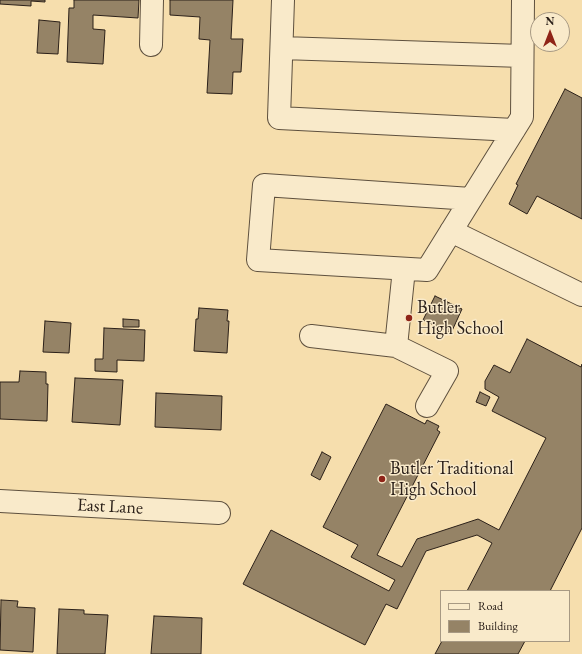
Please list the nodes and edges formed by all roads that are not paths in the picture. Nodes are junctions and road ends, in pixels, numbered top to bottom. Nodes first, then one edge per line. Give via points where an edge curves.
1 (152, 0) edge
2 (284, 0) edge
3 (523, 0) edge
4 (151, 45) dead end
5 (282, 48) junction
6 (522, 56) junction
7 (514, 130) junction
8 (471, 200) junction
9 (451, 231) junction
10 (404, 269) junction
11 (582, 295) edge
12 (311, 336) dead end
13 (396, 346) junction
14 (427, 406) dead end
15 (0, 501) edge
16 (219, 513) dead end

1 - 4 street
2 - 5 street
3 - 6 street
5 - 6 street
5 - 7 street via 279,118
6 - 7 street via 522,117
7 - 8 street
8 - 9 street
8 - 10 street via 264,185 258,260
9 - 10 street via 427,270
9 - 11 street
10 - 13 street
12 - 13 street
13 - 14 street via 447,372
15 - 16 street, East Lane

